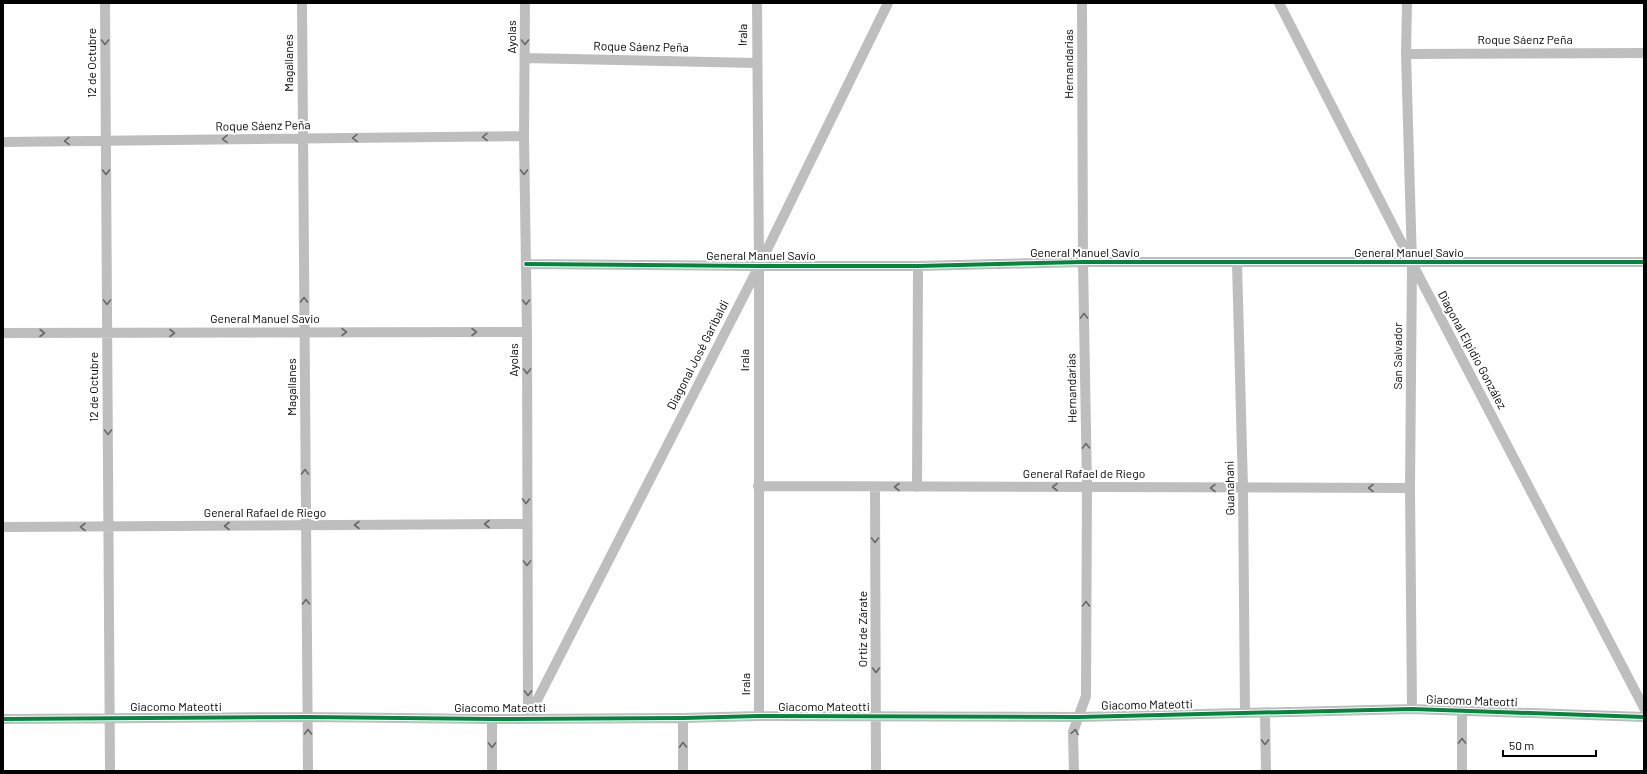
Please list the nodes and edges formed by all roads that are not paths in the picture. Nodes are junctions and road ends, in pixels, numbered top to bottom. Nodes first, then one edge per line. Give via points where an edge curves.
1 (105, 3) edge
2 (302, 3) edge
3 (525, 3) edge
4 (756, 3) edge
5 (888, 3) edge
6 (1082, 3) edge
7 (1279, 3) edge
8 (1407, 3) edge
9 (1644, 53) edge
10 (1406, 54) junction
11 (525, 58) junction
12 (756, 63) junction
13 (524, 136) junction
14 (303, 138) junction
15 (106, 141) junction
16 (3, 142) edge
17 (1083, 262) junction
18 (1644, 262) edge
19 (1237, 263) junction
20 (1412, 263) junction
21 (526, 264) junction
22 (759, 266) junction
23 (918, 266) junction
24 (304, 332) junction
25 (527, 332) junction
26 (3, 333) edge
27 (107, 333) junction
28 (758, 486) junction
29 (875, 487) junction
30 (916, 487) junction
31 (1087, 487) junction
32 (1243, 488) junction
33 (1410, 488) junction
34 (526, 524) junction
35 (306, 525) junction
36 (3, 527) edge
37 (108, 527) junction
38 (1644, 708) edge
39 (1412, 709) junction
40 (1462, 712) junction
41 (1246, 713) junction
42 (1265, 713) junction
43 (759, 716) junction
44 (308, 717) junction
45 (876, 717) junction
46 (1079, 717) junction
47 (1644, 717) edge
48 (110, 718) junction
49 (528, 718) junction
50 (683, 718) junction
51 (3, 719) edge
52 (492, 719) junction
53 (110, 771) edge
54 (308, 771) edge
55 (492, 771) edge
56 (683, 771) edge
57 (876, 771) edge
58 (1074, 771) edge
59 (1266, 771) edge
60 (1462, 771) edge

1 -> 15 street, 12 de Octubre
2 - 14 street, Magallanes
3 -> 11 street, Ayolas
4 - 12 street, Irala
5 - 22 street, Diagonal José Garibaldi
6 - 17 street, Hernandarias
7 - 20 street, Diagonal Elpidio González
8 - 10 street, San Salvador
9 - 10 street, Roque Sáenz Peña
10 - 20 street, San Salvador
11 - 12 street, Roque Sáenz Peña
11 - 13 street, Ayolas
12 - 22 street, Irala
13 -> 14 street, Roque Sáenz Peña
13 -> 21 street, Ayolas
14 -> 15 street, Roque Sáenz Peña
24 -> 14 street, Magallanes
15 -> 16 street, Roque Sáenz Peña
15 -> 27 street, 12 de Octubre
17 - 19 street, General Manuel Savio
17 - 23 street, General Manuel Savio
31 -> 17 street, Hernandarias
18 - 20 street, General Manuel Savio
19 - 20 street, General Manuel Savio
19 - 32 street, Guanahani
20 - 33 street, San Salvador
20 - 38 street, Diagonal Elpidio González
21 - 22 street, General Manuel Savio
21 -> 25 street, Ayolas
22 - 23 street, General Manuel Savio
22 - 28 street, Irala
22 - 49 street, Diagonal José Garibaldi
23 - 30 street
24 -> 25 street, General Manuel Savio
27 -> 24 street, General Manuel Savio
35 -> 24 street, Magallanes
25 -> 34 street, Ayolas
26 -> 27 street, General Manuel Savio
27 -> 37 street, 12 de Octubre
28 - 29 street, General Rafael de Riego
28 - 43 street, Irala
30 -> 29 street, General Rafael de Riego
29 -> 45 street, Ortiz de Zárate
31 -> 30 street, General Rafael de Riego
32 -> 31 street, General Rafael de Riego
46 -> 31 street, Hernandarias via 1086,696
33 -> 32 street, General Rafael de Riego
32 - 41 street, Guanahani
33 - 39 street, San Salvador
34 -> 35 street, General Rafael de Riego
34 -> 49 street, Ayolas
35 -> 37 street, General Rafael de Riego
44 -> 35 street, Magallanes
37 -> 36 street, General Rafael de Riego
37 - 48 street, 12 de Octubre
39 - 40 street, Giacomo Mateotti
39 - 42 street, Giacomo Mateotti
40 - 47 street, Giacomo Mateotti
60 -> 40 street
41 - 42 street, Giacomo Mateotti
41 - 46 street, Giacomo Mateotti
42 -> 59 street
43 - 45 street, Giacomo Mateotti
43 - 50 street, Giacomo Mateotti
44 - 48 street, Giacomo Mateotti
44 - 52 street, Giacomo Mateotti
54 -> 44 street, Magallanes
45 - 46 street, Giacomo Mateotti
45 - 57 street, Ortiz de Zárate
58 -> 46 street, Hernandarias via 1073,732
48 - 51 street, Giacomo Mateotti
48 - 53 street, 12 de Octubre
49 - 50 street, Giacomo Mateotti
49 - 52 street, Giacomo Mateotti
56 -> 50 street
52 -> 55 street

